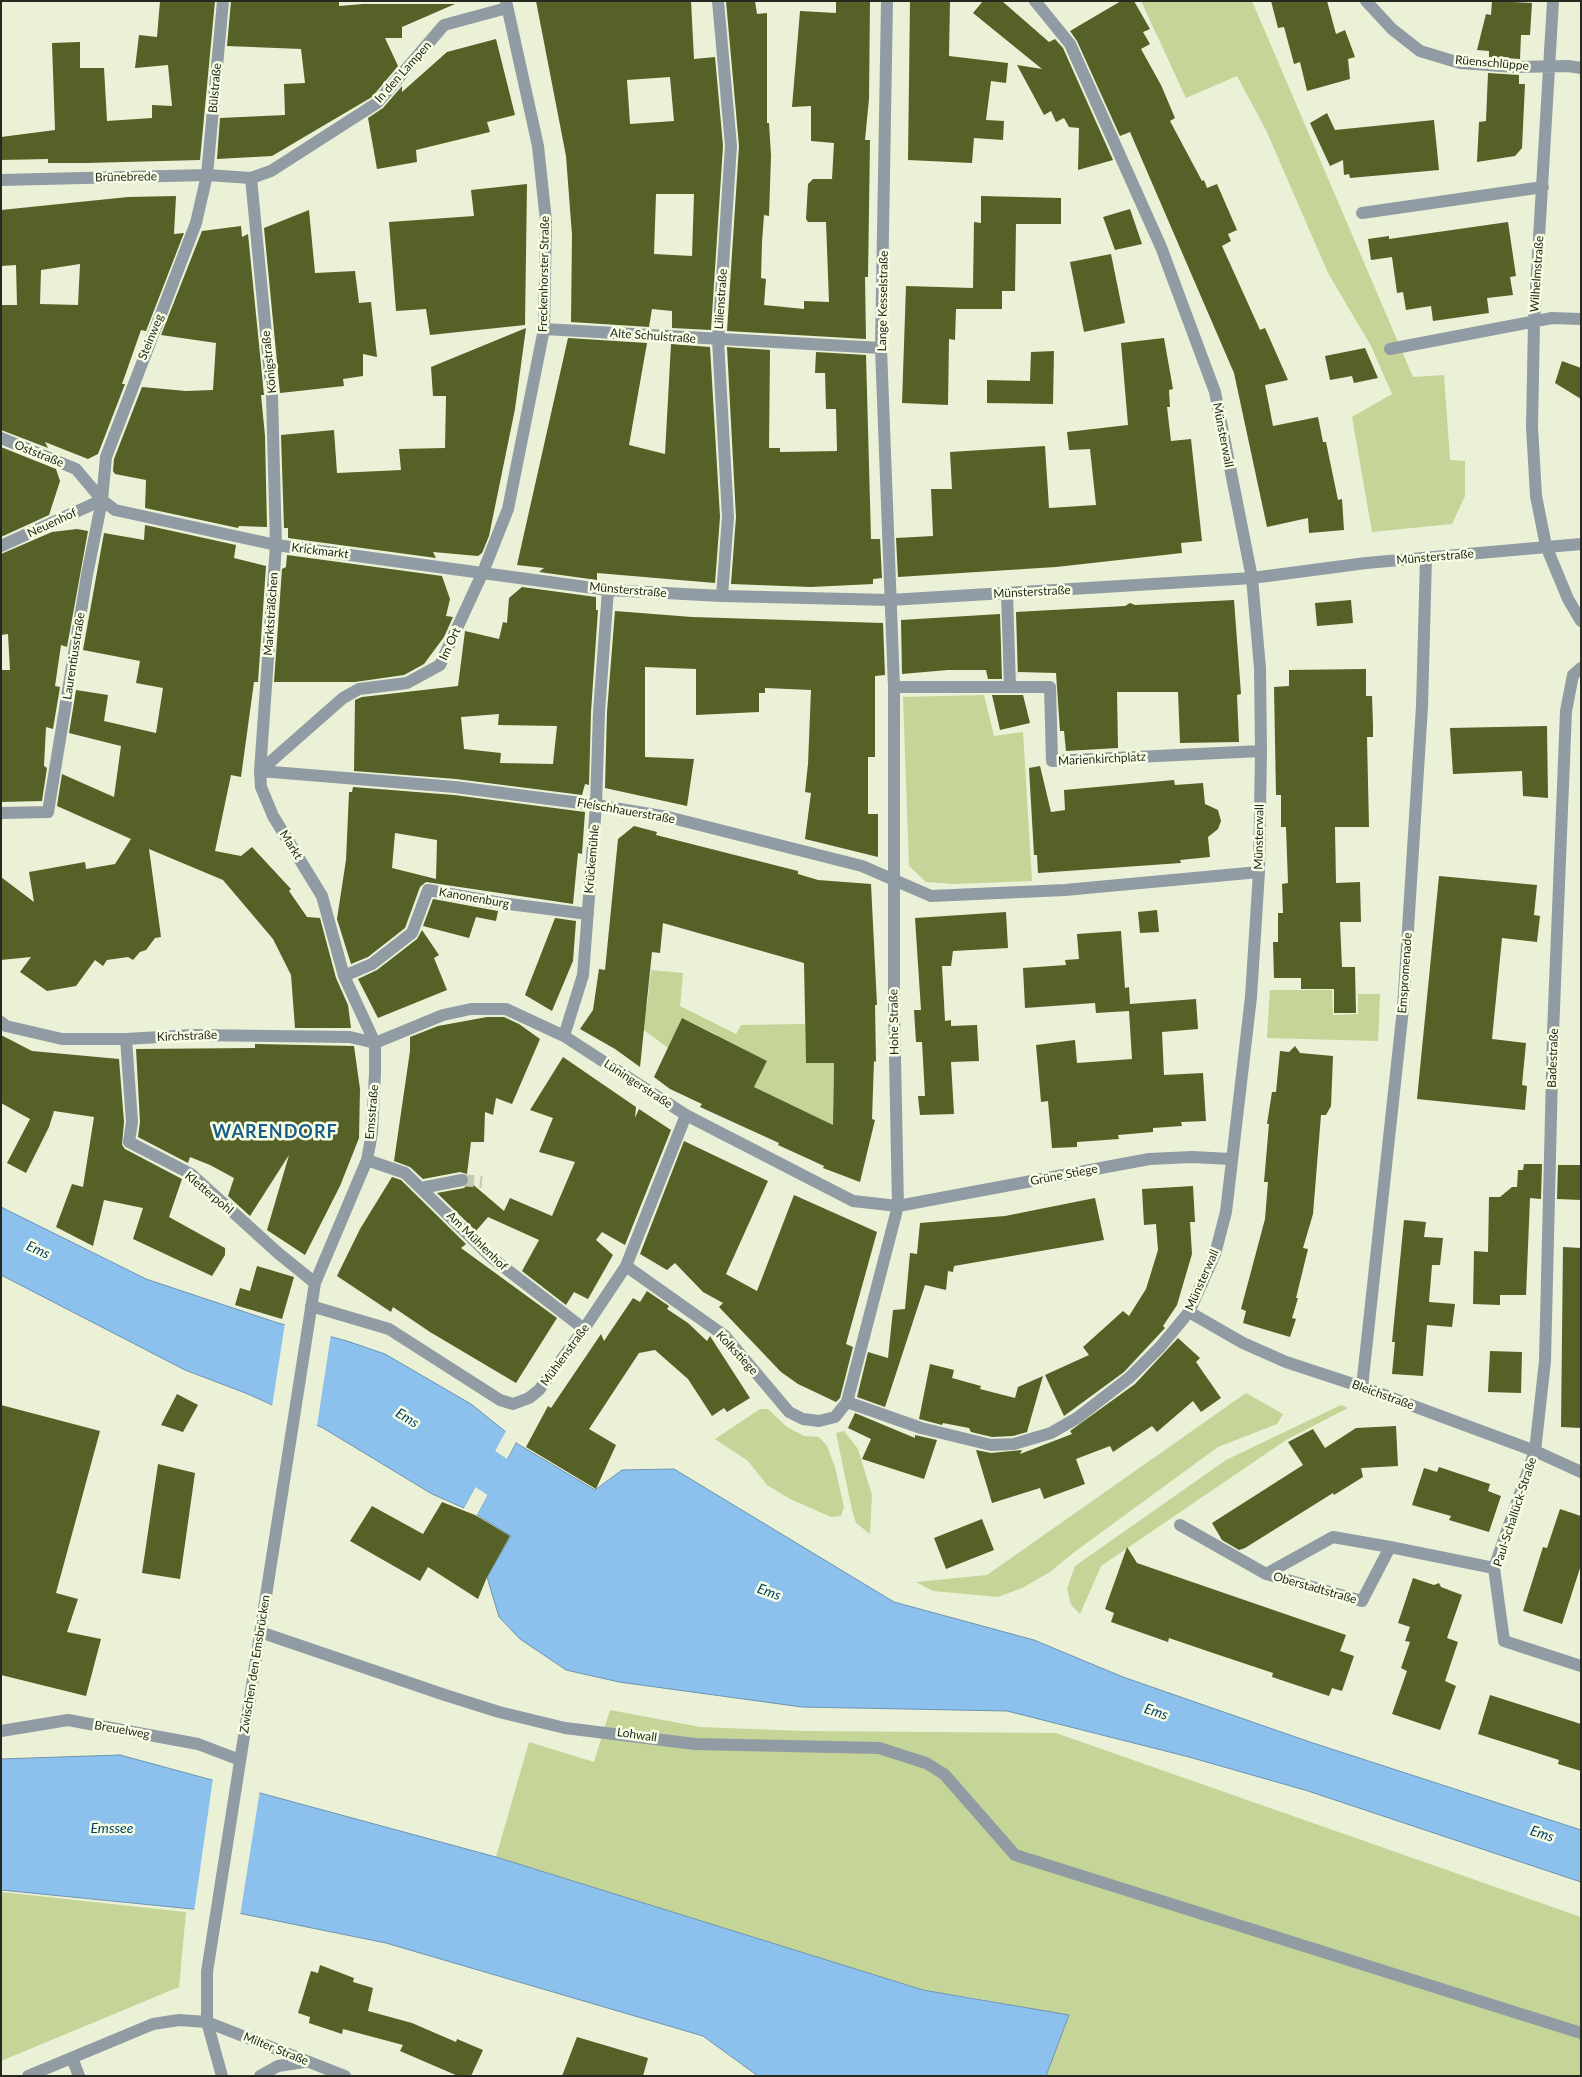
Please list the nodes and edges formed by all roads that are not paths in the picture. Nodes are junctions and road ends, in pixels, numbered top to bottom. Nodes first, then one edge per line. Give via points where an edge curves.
1 (223, 1) edge
2 (718, 1) edge
3 (887, 1) edge
4 (1035, 1) edge
5 (1366, 1) edge
6 (1553, 1) edge
7 (506, 5) edge
8 (1550, 67) junction
9 (1581, 68) edge
10 (207, 175) junction
11 (251, 178) junction
12 (1, 180) edge
13 (1543, 187) junction
14 (1362, 213) dead end
15 (1581, 319) edge
16 (1534, 322) junction
17 (544, 329) junction
18 (718, 340) junction
19 (881, 348) junction
20 (1390, 349) dead end
21 (1, 438) edge
22 (102, 500) junction
23 (1581, 544) edge
24 (276, 545) junction
25 (1, 546) edge
26 (1546, 546) junction
27 (1426, 558) junction
28 (483, 572) junction
29 (1252, 578) junction
30 (608, 590) junction
31 (1007, 594) junction
32 (722, 596) junction
33 (890, 600) junction
34 (1581, 621) edge
35 (1581, 668) edge
36 (267, 682) joint
37 (894, 687) junction
38 (1010, 687) junction
39 (1262, 751) junction
40 (260, 771) junction
41 (596, 804) junction
42 (1, 812) edge
43 (1258, 872) junction
44 (894, 881) junction
45 (588, 914) junction
46 (328, 916) joint
47 (344, 976) junction
48 (1, 1022) edge
49 (564, 1036) junction
50 (126, 1039) junction
51 (375, 1043) junction
52 (686, 1115) junction
53 (1231, 1159) junction
54 (367, 1160) junction
55 (462, 1180) tunnel mouth
56 (421, 1188) junction
57 (898, 1206) junction
58 (626, 1266) junction
59 (315, 1283) junction
60 (311, 1306) junction
61 (1189, 1312) junction
62 (584, 1329) junction
63 (1362, 1387) junction
64 (847, 1402) junction
65 (1535, 1451) junction
66 (1581, 1472) edge
67 (1180, 1525) dead end
68 (1390, 1548) junction
69 (1494, 1568) junction
70 (1266, 1574) junction
71 (260, 1632) junction
72 (1581, 1666) edge
73 (1, 1731) edge
74 (240, 1760) junction
75 (206, 2022) junction
76 (1581, 2033) edge
77 (72, 2058) junction
78 (309, 2062) junction
79 (28, 2076) edge
80 (79, 2076) edge
81 (222, 2076) edge
82 (260, 2076) edge
83 (345, 2076) edge

1 - 10 street, Bülstraße
2 - 18 street, Lilienstraße via 731,146
3 - 19 street, Lange Kesselstraße
4 - 29 street, Münsterwall via 1070,44 1162,247 1215,392
5 - 8 street, Rüenschlüppe via 1392,29 1420,51 1460,63
6 - 8 street, Wilhelmstraße
7 - 11 street, In den Lampen via 444,25 377,103 271,171
7 - 17 street, Freckenhorster Straße via 538,146 546,220
8 - 9 street, Rüenschlüppe
8 - 13 street, Wilhelmstraße
10 - 11 street, Brünebrede
10 - 12 street, Brünebrede
10 - 22 street, Steinweg via 196,223 106,457
11 - 24 street, Königstraße via 272,396
13 - 14 street
13 - 16 street, Wilhelmstraße
15 - 16 street via 1552,318
16 - 20 street
16 - 26 street, Wilhelmstraße via 1532,415 1536,496
17 - 18 street, Alte Schulstraße
17 - 28 street, Freckenhorster Straße via 508,509
18 - 19 street, Alte Schulstraße
18 - 32 street, Lilienstraße via 728,517
19 - 33 street, Lange Kesselstraße
21 - 22 street, Oststraße via 76,469
22 - 24 street, Krickmarkt via 115,510
22 - 25 street, Neuenhof
22 - 42 street, Laurentiusstraße via 48,812
23 - 26 street, Münsterstraße
24 - 28 street, Krickmarkt
24 - 36 street, Marktsträßchen
26 - 27 street, Münsterstraße
26 - 34 street, Wilhelmstraße
27 - 29 street, Münsterstraße
27 - 63 street, Emspromenade via 1421,716 1403,1009
28 - 30 street, Münsterstraße
28 - 40 street, Im Ort via 440,665 407,683 359,689 343,698
29 - 31 street, Münsterstraße
29 - 39 street, Münsterwall via 1260,668
30 - 32 street, Münsterstraße
30 - 41 street, Krückemühle
31 - 33 street, Münsterstraße
31 - 38 street
32 - 33 street, Münsterstraße
33 - 37 street, Hohe Straße
35 - 65 street, Badestraße via 1573,675 1566,711 1553,1033 1545,1361
36 - 40 street, Markt
37 - 38 street, Marienkirchplatz
37 - 44 street, Hohe Straße
38 - 39 street, Marienkirchplatz via 1050,687 1052,761
39 - 43 street, Münsterwall
40 - 41 street, Fleischhauerstraße via 455,787
40 - 46 street, Markt via 262,787 273,816 311,876
41 - 44 street, Fleischhauerstraße via 668,817 862,866
41 - 45 street, Krückemühle
43 - 44 street via 1065,890 931,896
43 - 53 street, Münsterwall via 1251,997
44 - 57 street, Hohe Straße
45 - 47 street, Kanonenburg via 428,890 412,933 372,964
45 - 49 street, Krückemühle via 583,975
46 - 47 street, Emsstraße
47 - 51 street, Emsstraße
48 - 50 street, Kirchstraße via 6,1026 62,1039
49 - 51 street, Lüningerstraße via 506,1009 471,1009 443,1015
49 - 52 street, Lüningerstraße
50 - 51 street, Kirchstraße via 193,1035 350,1036
50 - 59 street, Kletterpohl via 132,1122 129,1142 191,1174
51 - 54 street, Emsstraße via 372,1133
52 - 57 street, Lüningerstraße via 853,1201
52 - 58 street, Mühlenstraße
53 - 57 street, Grüne Stiege via 1149,1159
53 - 61 street, Münsterwall via 1226,1212 1215,1254
54 - 56 street, Am Mühlenhof via 405,1173
54 - 59 street, Emsstraße
55 - 56 street
56 - 62 street, Am Mühlenhof via 492,1258
57 - 64 street, Hohe Straße
58 - 62 street, Mühlenstraße
58 - 64 street, Kolkstiege via 725,1336 789,1412 819,1422 835,1417
59 - 60 street, Emsstraße
60 - 62 street, Mühlenstraße via 389,1329 500,1400 513,1404 539,1390
60 - 71 street, Zwischen den Emsbrücken
61 - 63 street, Bleichstraße via 1286,1362
61 - 64 street, Münsterwall via 1160,1347 1104,1400 1051,1432 1014,1444 966,1440
63 - 65 street, Bleichstraße
65 - 66 street, Bleichstraße
65 - 69 street, Paul-Schallück-Straße
67 - 70 street, Oberstadtstraße
68 - 69 street, Oberstadtstraße
68 - 70 street, Oberstadtstraße via 1334,1536
68 - 70 street, Oberstadtstraße via 1362,1601
69 - 72 street, Paul-Schallück-Straße via 1504,1641
71 - 74 street, Zwischen den Emsbrücken
71 - 76 street, Lohwall via 445,1696 565,1728 695,1744 879,1748 926,1763 944,1774 1015,1855
73 - 74 street, Breuelweg via 68,1720 198,1744
74 - 75 street, Zwischen den Emsbrücken via 206,1972
75 - 77 street, Milter Straße via 179,2020 153,2024
75 - 78 street, Milter Straße
75 - 81 street, Zwischen den Emsbrücken
77 - 79 street, Milter Straße
77 - 80 street
78 - 82 street via 291,2062
78 - 83 street, Milter Straße

